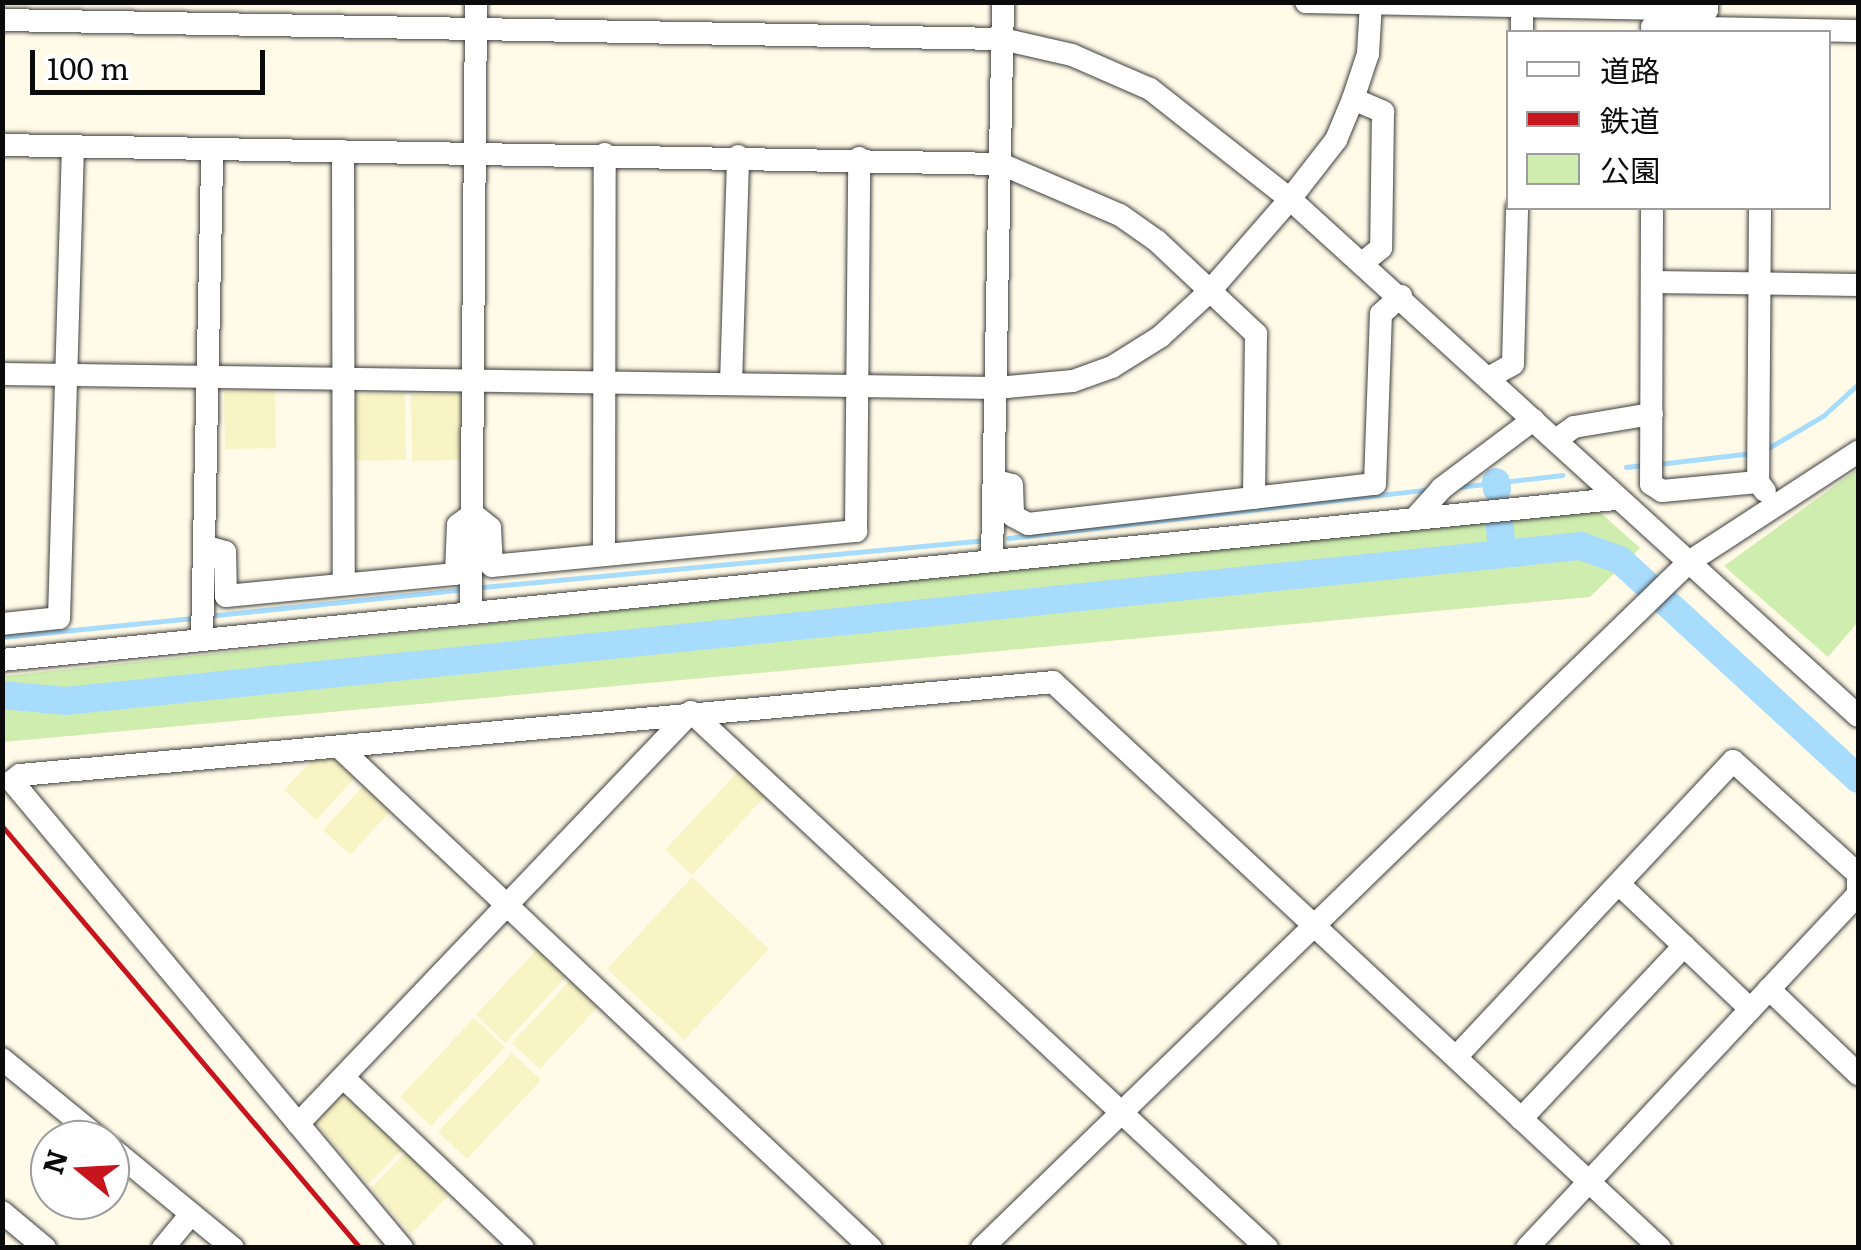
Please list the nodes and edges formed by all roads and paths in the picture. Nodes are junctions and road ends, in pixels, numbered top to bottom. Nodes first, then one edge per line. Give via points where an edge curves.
1 (476, 2) edge
2 (1002, 2) edge
3 (1306, 2) edge
4 (1707, 2) edge
5 (1371, 3) edge
6 (1536, 4) edge
7 (2, 20) edge
8 (1652, 22) edge
9 (476, 27) junction
10 (1523, 30) edge
11 (1750, 30) edge
12 (1831, 31) edge
13 (1858, 31) edge
14 (1002, 39) junction
15 (1354, 99) junction
16 (2, 146) edge
17 (73, 148) junction
18 (212, 149) junction
19 (343, 151) junction
20 (476, 152) junction
21 (606, 154) junction
22 (738, 156) junction
23 (859, 158) junction
24 (1001, 164) junction
25 (1290, 199) junction
26 (1517, 210) edge
27 (1652, 210) edge
28 (1760, 210) edge
29 (1364, 262) junction
30 (1652, 282) junction
31 (1760, 284) junction
32 (1858, 285) edge
33 (1209, 292) junction
34 (1402, 296) junction
35 (2, 374) edge
36 (208, 375) junction
37 (68, 376) junction
38 (1490, 377) junction
39 (339, 378) junction
40 (468, 380) junction
41 (600, 381) junction
42 (731, 384) junction
43 (855, 385) junction
44 (996, 388) junction
45 (1652, 414) junction
46 (1533, 420) junction
47 (1556, 440) junction
48 (1858, 452) edge
49 (996, 481) junction
50 (1758, 482) junction
51 (1254, 498) junction
52 (1614, 498) junction
53 (1777, 504) junction
54 (473, 514) junction
55 (1416, 517) junction
56 (204, 546) junction
57 (604, 555) junction
58 (992, 560) junction
59 (1681, 569) junction
60 (344, 582) junction
61 (471, 612) junction
62 (2, 624) edge
63 (202, 640) junction
64 (2, 660) edge
65 (691, 712) junction
66 (1858, 716) edge
67 (339, 748) junction
68 (1620, 885) junction
69 (1858, 893) edge
70 (510, 908) junction
71 (1318, 923) junction
72 (1684, 946) junction
73 (1769, 989) junction
74 (1750, 1009) junction
75 (1457, 1056) junction
76 (4, 1062) edge
77 (1858, 1074) edge
78 (345, 1078) junction
79 (1120, 1113) junction
80 (1521, 1119) junction
81 (76, 1120) edge
82 (298, 1124) junction
83 (130, 1164) edge
84 (1588, 1181) junction
85 (2, 1212) edge
86 (191, 1214) junction
87 (45, 1248) edge
88 (163, 1248) edge
89 (233, 1248) edge
90 (402, 1248) edge
91 (523, 1248) edge
92 (871, 1248) edge
93 (982, 1248) edge
94 (1267, 1248) edge
95 (1527, 1248) edge
96 (1660, 1248) edge

1 - 9 street
2 - 14 street
3 - 5 street
4 - 8 street via 1706,10
5 - 6 street
5 - 15 street via 1368,54
6 - 8 street
6 - 10 street
7 - 9 street
8 - 11 street
9 - 14 street
9 - 20 street
12 - 13 street
14 - 24 street
14 - 25 street via 1072,55 1150,89
15 - 25 street via 1336,140
15 - 29 street via 1383,112 1381,248
16 - 17 street
17 - 18 street
17 - 37 street
18 - 19 street
18 - 36 street
19 - 20 street
19 - 39 street
20 - 21 street
20 - 40 street
21 - 22 street
21 - 41 street
22 - 23 street
22 - 42 street
23 - 24 street
23 - 43 street
24 - 33 street via 1120,215
24 - 44 street
25 - 29 street
25 - 33 street
26 - 38 street via 1513,364
27 - 30 street
28 - 31 street
29 - 34 street
30 - 31 street
30 - 45 street
31 - 32 street
31 - 50 street
33 - 44 street via 1160,337 1112,367 1073,381
33 - 51 street via 1256,334
34 - 38 street
34 - 51 street via 1381,314 1376,484
35 - 37 street
36 - 37 street
36 - 39 street
36 - 56 street
37 - 62 street via 59,618
38 - 46 street
39 - 40 street
39 - 60 street
40 - 41 street
40 - 54 street
41 - 42 street
41 - 57 street
42 - 43 street
43 - 44 street
43 - 57 street via 856,532
44 - 49 street
45 - 47 street via 1574,427
45 - 50 street via 1651,484 1662,491
46 - 47 street
46 - 55 street via 1442,488
47 - 52 street
48 - 53 street
49 - 51 street via 1012,485 1013,516 1028,524
49 - 58 street
50 - 53 street
52 - 55 street
52 - 59 street
53 - 59 street
54 - 57 street via 490,528 492,566
54 - 60 street via 458,525 456,574
54 - 61 street
55 - 58 street
56 - 60 street via 226,552 226,596
56 - 63 street
58 - 61 street
59 - 66 street
59 - 71 street
61 - 63 street
63 - 64 street
65 - 67 street
65 - 70 street
65 - 71 street via 1053,682
65 - 79 street
67 - 70 street
67 - 82 street via 20,775 12,781
68 - 69 street via 1734,762 1858,874
68 - 72 street
68 - 75 street
69 - 73 street
70 - 78 street
70 - 92 street
71 - 75 street
71 - 79 street
72 - 74 street
72 - 80 street
73 - 74 street
73 - 77 street
74 - 84 street
75 - 80 street
76 - 81 street
78 - 82 street
78 - 91 street
79 - 93 street
79 - 94 street
80 - 84 street
82 - 90 street
83 - 86 street
84 - 95 street
84 - 96 street
85 - 87 street
86 - 88 street
86 - 89 street

